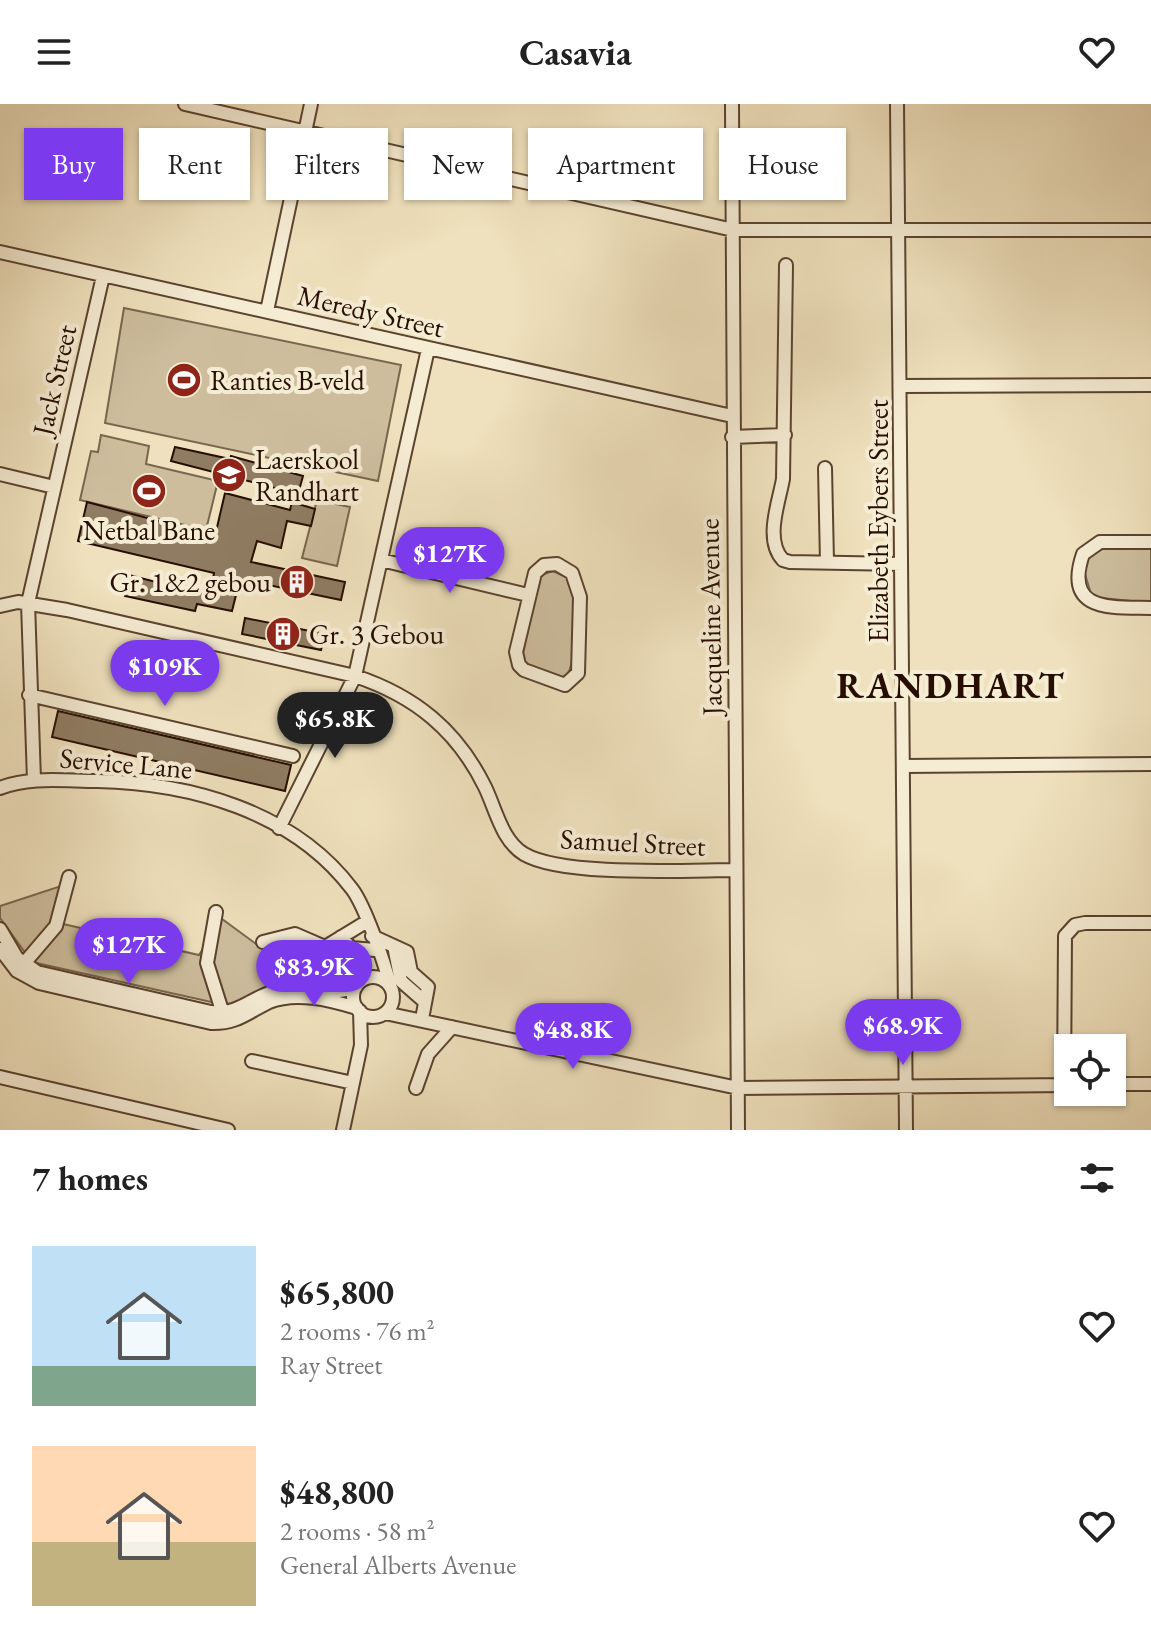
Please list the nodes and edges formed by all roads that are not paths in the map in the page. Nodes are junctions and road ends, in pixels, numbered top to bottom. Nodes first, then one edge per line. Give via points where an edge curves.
1 (185, 104) edge
2 (311, 104) edge
3 (732, 104) edge
4 (897, 104) edge
5 (294, 128) edge
6 (308, 128) edge
7 (388, 150) edge
8 (292, 200) edge
9 (733, 230) junction
10 (1151, 230) edge
11 (900, 231) junction
12 (0, 252) edge
13 (786, 265) dead end
14 (103, 276) junction
15 (267, 311) junction
16 (428, 349) junction
17 (1151, 385) edge
18 (901, 386) junction
19 (732, 416) junction
20 (785, 435) junction
21 (732, 437) junction
22 (825, 468) dead end
23 (0, 474) edge
24 (54, 487) junction
25 (1151, 542) edge
26 (381, 560) junction
27 (827, 562) junction
28 (901, 564) junction
29 (528, 595) junction
30 (28, 603) junction
31 (0, 606) edge
32 (1151, 608) edge
33 (355, 676) junction
34 (29, 695) junction
35 (293, 756) dead end
36 (1151, 764) edge
37 (904, 766) junction
38 (34, 780) junction
39 (0, 788) edge
40 (279, 828) junction
41 (736, 870) junction
42 (69, 877) dead end
43 (216, 912) dead end
44 (366, 922) junction
45 (1151, 923) edge
46 (0, 929) edge
47 (341, 937) junction
48 (263, 942) dead end
49 (373, 942) junction
50 (0, 949) edge
51 (21, 967) junction
52 (367, 978) junction
53 (397, 984) junction
54 (356, 987) junction
55 (358, 1010) junction
56 (381, 1015) junction
57 (225, 1018) junction
58 (419, 1018) junction
59 (452, 1027) junction
60 (1066, 1034) edge
61 (361, 1045) junction
62 (252, 1061) dead end
63 (0, 1077) edge
64 (353, 1083) junction
65 (1126, 1084) edge
66 (1151, 1084) edge
67 (906, 1085) junction
68 (1054, 1085) edge
69 (416, 1088) dead end
70 (738, 1088) junction
71 (228, 1130) edge
72 (343, 1130) edge
73 (738, 1130) edge
74 (906, 1130) edge

1 - 5 street
2 - 6 street
3 - 9 street, Jacqueline Avenue
4 - 11 street, Elizabeth Eybers Street
7 - 9 street
8 - 15 street
9 - 11 street
9 - 19 street, Jacqueline Avenue
10 - 11 street
11 - 18 street, Elizabeth Eybers Street
12 - 14 street, Meredy Street
13 - 20 street
14 - 15 street, Meredy Street
14 - 24 street, Jack Street
15 - 16 street, Meredy Street
16 - 19 street, Meredy Street
16 - 26 street
17 - 18 street
18 - 28 street, Elizabeth Eybers Street
19 - 21 street, Jacqueline Avenue
20 - 21 street
20 - 27 street via 774,518 776,549 790,562
21 - 41 street, Jacqueline Avenue
22 - 27 street
23 - 24 street
24 - 30 street, Jack Street
25 - 32 street via 1093,545 1083,554 1080,583 1081,593 1095,605
26 - 29 street
26 - 33 street
27 - 28 street
28 - 37 street, Elizabeth Eybers Street
29 - 29 street via 535,573 544,565 566,568 577,579 579,666 571,683 560,684 519,665 517,643
30 - 31 street, Samuel Street
30 - 33 street, Samuel Street
30 - 34 street, Jack Street
33 - 40 street
33 - 41 street, Samuel Street via 409,699 450,733 485,786 509,841 526,855 551,863 629,870
34 - 35 street
34 - 38 street, Jack Street
36 - 37 street
37 - 67 street, Elizabeth Eybers Street
38 - 39 street, Service Lane
38 - 40 street, Service Lane via 163,785 218,798
40 - 44 street, Service Lane via 309,845 334,869 354,891
41 - 70 street, Jacqueline Avenue
42 - 51 street via 60,918
43 - 57 street via 207,963
44 - 47 street
44 - 49 street, Service Lane
45 - 60 street via 1085,923 1065,936
46 - 51 street
47 - 48 street via 325,947 295,934
47 - 49 street via 351,948
49 - 52 street
49 - 53 street, Service Lane
49 - 53 street via 394,946
50 - 51 street
51 - 57 street via 137,1001
52 - 53 street
52 - 54 street
53 - 56 street
53 - 58 street
53 - 58 street via 425,1002
54 - 55 street
54 - 57 street via 336,993 274,991
55 - 56 street
55 - 57 street via 286,998
55 - 61 street
56 - 58 street
56 - 61 street
58 - 59 street
59 - 69 street via 428,1054
59 - 70 street
61 - 64 street
62 - 64 street
63 - 71 street
64 - 72 street
65 - 66 street
67 - 68 street
67 - 70 street
67 - 74 street, Elizabeth Eybers Street
70 - 73 street, Jacqueline Avenue

